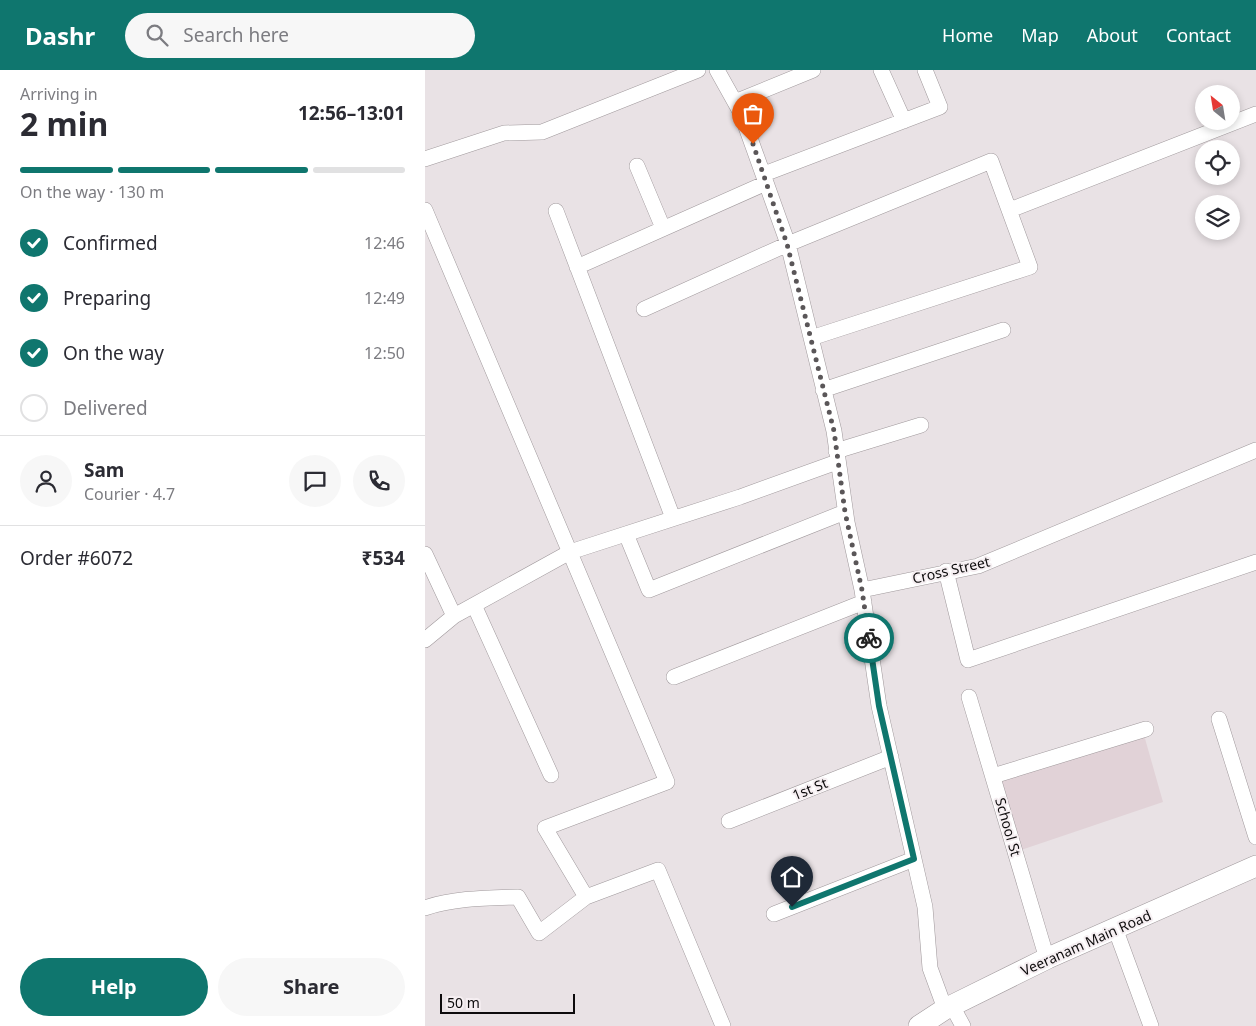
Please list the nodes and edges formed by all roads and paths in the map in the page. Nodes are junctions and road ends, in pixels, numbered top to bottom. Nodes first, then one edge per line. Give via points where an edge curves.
1 (698, 70) edge
2 (717, 70) edge
3 (813, 70) edge
4 (881, 70) edge
5 (925, 70) edge
6 (735, 102) junction
7 (1256, 114) edge
8 (904, 121) junction
9 (425, 159) edge
10 (637, 166) dead end
11 (765, 178) junction
12 (425, 210) edge
13 (1010, 210) junction
14 (556, 211) dead end
15 (663, 228) junction
16 (787, 244) junction
17 (577, 267) junction
18 (644, 309) dead end
19 (1003, 330) dead end
20 (811, 338) junction
21 (823, 390) junction
22 (921, 425) dead end
23 (1256, 450) edge
24 (836, 456) junction
25 (845, 512) junction
26 (673, 518) junction
27 (626, 534) junction
28 (570, 552) junction
29 (425, 554) edge
30 (1256, 562) edge
31 (946, 571) junction
32 (863, 596) junction
33 (474, 605) junction
34 (454, 616) junction
35 (425, 640) edge
36 (674, 677) dead end
37 (969, 696) dead end
38 (1219, 719) dead end
39 (1145, 729) dead end
40 (891, 757) junction
41 (551, 775) dead end
42 (993, 776) junction
43 (729, 821) dead end
44 (1256, 837) edge
45 (914, 859) junction
46 (1256, 866) edge
47 (585, 897) junction
48 (425, 908) edge
49 (774, 914) dead end
50 (1115, 928) junction
51 (1047, 959) junction
52 (949, 1007) junction
53 (723, 1026) edge
54 (919, 1026) edge
55 (963, 1026) edge
56 (1151, 1026) edge

1 - 9 street via 541,132 504,133
2 - 6 street
3 - 6 street
4 - 8 street
5 - 8 street via 940,107
6 - 11 street
7 - 13 street
8 - 11 street
10 - 15 street
11 - 15 street
11 - 16 street
12 - 28 street
13 - 16 street via 991,161
13 - 20 street via 1030,267
14 - 17 street
15 - 17 street
16 - 18 street
16 - 20 street
17 - 26 street
19 - 21 street
20 - 21 street
21 - 24 street via 834,431
22 - 24 street
23 - 31 street, Cross Street via 978,566
24 - 25 street
24 - 26 street via 740,497
25 - 27 street via 649,590
25 - 32 street
26 - 27 street
27 - 28 street
28 - 33 street
28 - 47 street via 667,782 545,828
29 - 34 street
30 - 31 street via 968,660
31 - 32 street, Cross Street
32 - 36 street, Cross Street
32 - 40 street via 879,706
33 - 34 street
33 - 41 street
34 - 35 street
37 - 42 street, School St
38 - 44 street
39 - 42 street
40 - 43 street, 1st St
40 - 45 street
42 - 51 street, School St
45 - 49 street
45 - 52 street via 925,907 930,968
46 - 50 main road, Veeranam Main Road
47 - 48 street via 539,933 517,896
47 - 53 street via 658,870
50 - 51 main road, Veeranam Main Road
50 - 56 street
51 - 52 main road, Veeranam Main Road
52 - 54 main road, Veeranam Main Road
52 - 55 street

